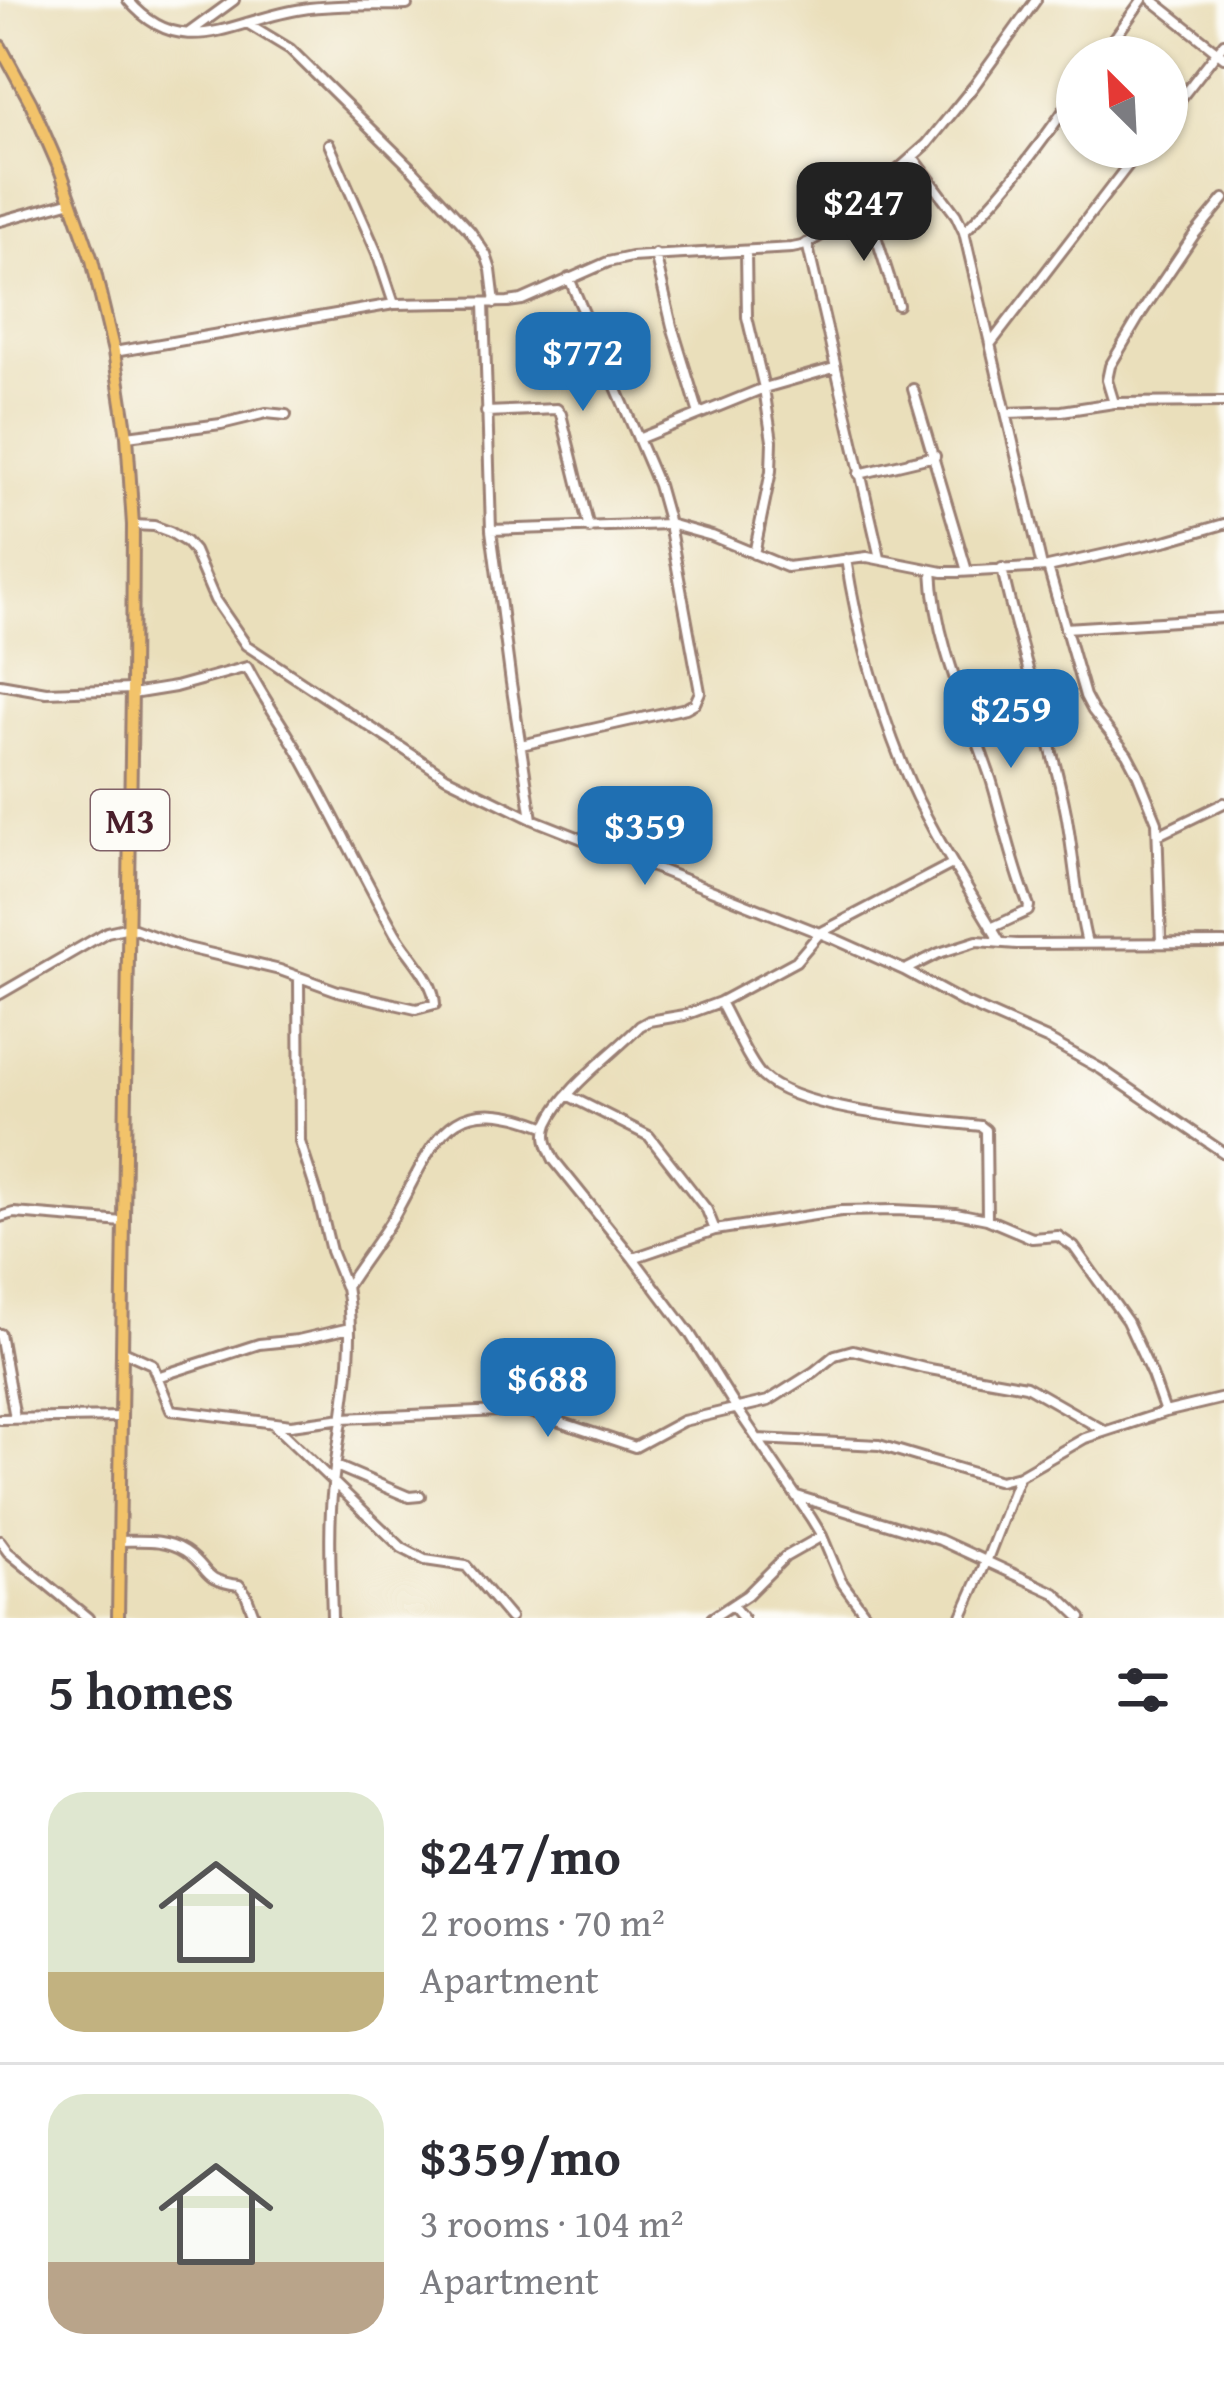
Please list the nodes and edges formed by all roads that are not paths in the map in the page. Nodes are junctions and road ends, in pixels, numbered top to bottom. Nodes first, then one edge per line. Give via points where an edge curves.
1 (128, 0) edge
2 (235, 0) edge
3 (1036, 0) edge
4 (1142, 0) edge
5 (1152, 0) edge
6 (407, 5) dead end
7 (247, 23) junction
8 (189, 33) junction
9 (1116, 36) edge
10 (0, 46) edge
11 (1222, 50) edge
12 (1188, 91) edge
13 (1056, 123) edge
14 (329, 144) dead end
15 (913, 157) junction
16 (1126, 168) edge
17 (1224, 199) edge
18 (71, 201) junction
19 (854, 209) junction
20 (0, 221) edge
21 (964, 232) junction
22 (807, 243) junction
23 (746, 251) junction
24 (655, 254) junction
25 (569, 278) junction
26 (489, 303) junction
27 (394, 304) junction
28 (898, 305) dead end
29 (991, 343) junction
30 (114, 352) junction
31 (834, 368) junction
32 (764, 388) junction
33 (913, 388) dead end
34 (1224, 402) edge
35 (1114, 404) junction
36 (486, 412) junction
37 (1007, 413) junction
38 (286, 415) dead end
39 (699, 415) junction
40 (127, 436) junction
41 (638, 439) junction
42 (934, 456) junction
43 (859, 474) junction
44 (669, 524) junction
45 (1224, 524) edge
46 (133, 525) junction
47 (589, 528) junction
48 (491, 530) junction
49 (754, 554) junction
50 (846, 559) junction
51 (880, 559) junction
52 (1045, 567) junction
53 (1002, 568) junction
54 (932, 570) junction
55 (967, 571) junction
56 (1224, 617) edge
57 (1065, 628) junction
58 (263, 657) junction
59 (247, 667) junction
60 (0, 684) edge
61 (132, 691) junction
62 (521, 745) junction
63 (1224, 802) edge
64 (532, 819) junction
65 (1157, 835) junction
66 (952, 864) junction
67 (129, 927) junction
68 (991, 928) junction
69 (820, 933) junction
70 (1000, 942) junction
71 (1088, 943) junction
72 (1161, 943) junction
73 (1224, 943) edge
74 (904, 970) junction
75 (299, 977) junction
76 (0, 994) edge
77 (721, 1002) junction
78 (569, 1096) junction
79 (547, 1126) junction
80 (1224, 1154) edge
81 (0, 1217) edge
82 (987, 1219) junction
83 (123, 1222) junction
84 (715, 1230) junction
85 (633, 1258) junction
86 (346, 1287) junction
87 (350, 1328) junction
88 (0, 1334) edge
89 (123, 1351) junction
90 (158, 1378) junction
91 (1224, 1398) edge
92 (737, 1409) junction
93 (1165, 1412) junction
94 (15, 1418) junction
95 (122, 1418) junction
96 (343, 1418) junction
97 (0, 1419) edge
98 (273, 1424) junction
99 (1105, 1431) junction
100 (757, 1439) junction
101 (336, 1466) junction
102 (1019, 1476) junction
103 (334, 1480) junction
104 (796, 1495) junction
105 (420, 1496) dead end
106 (822, 1536) junction
107 (0, 1541) edge
108 (118, 1541) junction
109 (986, 1562) junction
110 (732, 1605) junction
111 (88, 1618) edge
112 (118, 1618) edge
113 (255, 1618) edge
114 (332, 1618) edge
115 (510, 1618) edge
116 (712, 1618) edge
117 (742, 1618) edge
118 (868, 1618) edge
119 (961, 1618) edge
120 (1082, 1618) edge

1 - 8 street via 170,33
2 - 8 street
3 - 15 street
4 - 9 street
5 - 11 street
6 - 7 street via 308,8
7 - 8 street
7 - 26 street via 290,49 470,231 491,270
10 - 18 main road, M3
11 - 12 street
13 - 21 street
14 - 27 street
15 - 19 street
15 - 21 street
16 - 29 street
17 - 35 street via 1110,366
18 - 20 street
18 - 30 main road, M3
19 - 22 street
19 - 28 street via 876,236
21 - 29 street
22 - 23 street
22 - 31 street
23 - 24 street
23 - 32 street via 747,317
24 - 25 street
24 - 39 street
25 - 26 street via 521,300
25 - 41 street
26 - 27 street
26 - 36 street
27 - 30 street
29 - 37 street
30 - 40 main road, M3
31 - 32 street
31 - 43 street
32 - 39 street
32 - 49 street via 771,471
33 - 42 street
34 - 35 street
35 - 37 street
36 - 47 street via 557,410
36 - 48 street
37 - 52 street
38 - 40 street
39 - 41 street
40 - 46 main road, M3
41 - 44 street
42 - 43 street
42 - 55 street
43 - 51 street
44 - 47 street
44 - 49 street
44 - 62 street via 699,698 686,708
45 - 52 street
46 - 58 street via 186,542 215,600
46 - 61 main road, M3
47 - 48 street
48 - 62 street
49 - 50 street via 787,567
50 - 51 street
50 - 66 street via 888,725
51 - 54 street
52 - 53 street
52 - 57 street
53 - 55 street
53 - 71 street via 1066,812
54 - 55 street
54 - 68 street via 951,666 1029,906
56 - 57 street
57 - 65 street via 1085,695 1137,773
58 - 59 street
58 - 64 street via 446,777
59 - 61 street
59 - 75 street via 435,1004 416,1009
60 - 61 street
61 - 67 main road, M3
62 - 64 street
63 - 65 street
64 - 69 street
65 - 72 street
66 - 68 street
66 - 69 street
67 - 75 street
67 - 76 street
67 - 83 main road, M3
68 - 70 street
69 - 74 street
69 - 77 street via 796,961
70 - 71 street
70 - 74 street via 969,942
71 - 72 street
72 - 73 street
74 - 80 street via 1101,1069
75 - 86 street via 300,1142
77 - 78 street via 640,1026
77 - 82 street via 763,1076 794,1094 986,1130
78 - 79 street
78 - 84 street via 649,1136
79 - 85 street via 554,1160
79 - 86 street via 478,1114 442,1131
81 - 83 street
82 - 84 street via 841,1211
82 - 93 street via 1074,1246 1127,1321
83 - 89 main road, M3
84 - 85 street
85 - 92 street
86 - 87 street
87 - 90 street via 260,1344
87 - 96 street
88 - 94 street
89 - 90 street via 152,1364
89 - 95 main road, M3
90 - 98 street via 171,1410
91 - 93 street
92 - 96 street via 683,1420 635,1447 524,1410
92 - 99 street via 779,1396 853,1350 1026,1386
92 - 100 street
93 - 99 street
94 - 95 street
94 - 97 street
95 - 108 main road, M3
96 - 98 street
96 - 101 street
98 - 103 street
99 - 102 street
100 - 102 street via 879,1445 988,1479
100 - 104 street
101 - 103 street
101 - 105 street
102 - 109 street
103 - 114 street
103 - 115 street via 412,1556 474,1573
104 - 106 street
104 - 109 street
106 - 110 street
106 - 118 street
107 - 111 street
108 - 112 main road, M3
108 - 113 street via 156,1540 187,1552 214,1581 239,1585
109 - 119 street
109 - 120 street via 1055,1593
110 - 116 street
110 - 117 street

